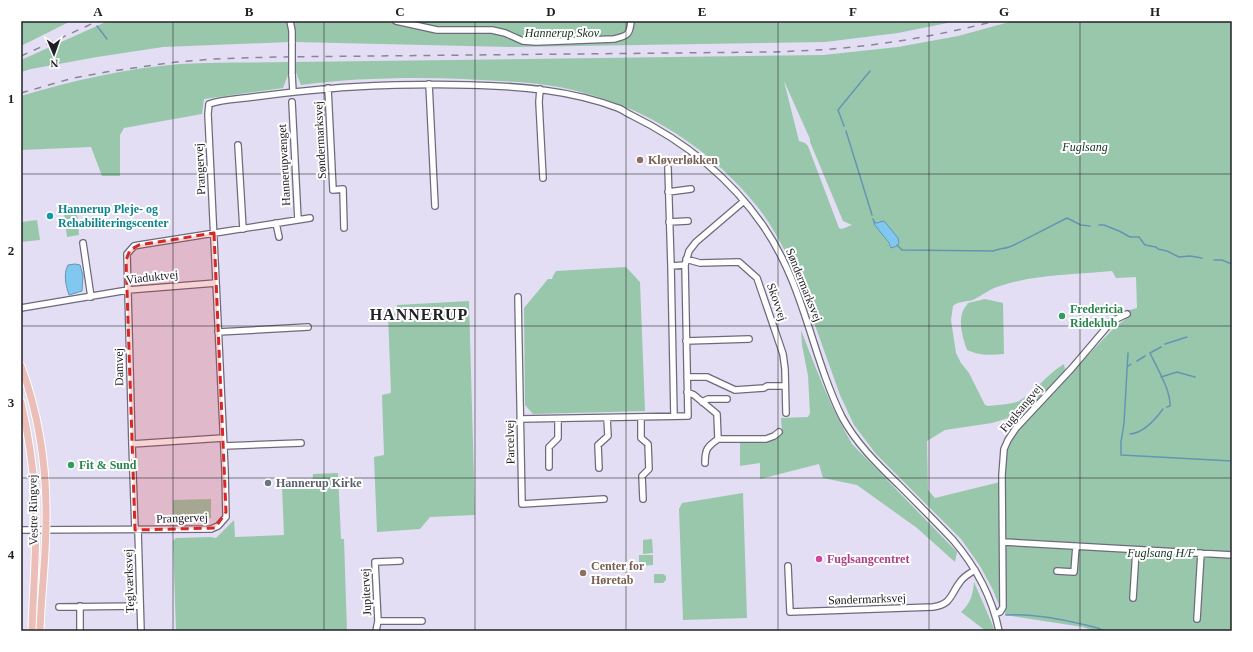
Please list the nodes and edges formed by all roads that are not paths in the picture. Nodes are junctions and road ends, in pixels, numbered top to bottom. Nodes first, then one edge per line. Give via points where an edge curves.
1 (290, 21) edge
2 (396, 21) edge
3 (631, 21) edge
4 (429, 84) junction
5 (328, 88) junction
6 (540, 89) junction
7 (293, 92) junction
8 (292, 102) dead end
9 (210, 104) joint
10 (292, 109) junction
11 (286, 110) dead end
12 (238, 146) dead end
13 (668, 168) dead end
14 (543, 178) dead end
15 (691, 189) dead end
16 (668, 192) junction
17 (744, 201) junction
18 (435, 206) dead end
19 (310, 218) dead end
20 (298, 220) junction
21 (688, 221) dead end
22 (669, 222) junction
23 (276, 223) junction
24 (344, 228) dead end
25 (243, 229) junction
26 (214, 233) junction
27 (279, 237) dead end
28 (83, 243) dead end
29 (686, 259) junction
30 (685, 265) junction
31 (671, 266) junction
32 (216, 283) junction
33 (128, 290) junction
34 (91, 296) junction
35 (518, 297) dead end
36 (21, 308) edge
37 (1127, 314) dead end
38 (308, 327) dead end
39 (218, 332) junction
40 (749, 340) dead end
41 (686, 341) junction
42 (21, 366) edge
43 (687, 377) junction
44 (785, 386) junction
45 (687, 392) junction
46 (727, 399) dead end
47 (21, 402) edge
48 (702, 402) junction
49 (786, 413) dead end
50 (674, 416) junction
51 (641, 417) junction
52 (607, 418) junction
53 (520, 419) junction
54 (558, 419) junction
55 (779, 432) dead end
56 (223, 438) junction
57 (718, 439) junction
58 (301, 443) dead end
59 (132, 444) junction
60 (224, 446) junction
61 (705, 463) dead end
62 (550, 467) dead end
63 (598, 468) dead end
64 (604, 499) dead end
65 (643, 499) dead end
66 (21, 530) edge
67 (36, 530) junction
68 (46, 530) junction
69 (137, 530) junction
70 (1003, 542) junction
71 (1076, 546) junction
72 (1136, 550) junction
73 (1201, 553) junction
74 (1232, 555) edge
75 (400, 561) dead end
76 (788, 566) dead end
77 (975, 570) junction
78 (1057, 571) dead end
79 (1133, 598) dead end
80 (80, 606) junction
81 (140, 606) junction
82 (59, 607) dead end
83 (995, 614) junction
84 (1197, 619) dead end
85 (378, 621) junction
86 (422, 621) dead end
87 (32, 631) edge
88 (40, 631) edge
89 (80, 631) edge
90 (141, 631) edge
91 (376, 631) edge
92 (999, 631) edge

1 - 7 street, bridge
2 - 3 street via 437,30 492,30 523,41 536,42 614,39 627,35
4 - 5 street, Søndermarksvej
4 - 6 street, Søndermarksvej
4 - 18 street
5 - 7 street, Søndermarksvej
5 - 24 street, Søndermarksvej via 333,190 343,189
6 - 14 street
6 - 17 street, Søndermarksvej via 619,108 646,122 702,160
7 - 9 street, Søndermarksvej
8 - 10 street, Hannerupvænget
9 - 26 street, Prangervej via 208,114
10 - 11 street, Hannerupvænget
10 - 20 street, Hannerupvænget
12 - 25 street
13 - 16 street
15 - 16 street
16 - 22 street
17 - 29 street via 696,242
17 - 77 street, Søndermarksvej via 772,239 790,273 833,397 849,428 870,456 954,540
19 - 20 street, Hannerupvænget
20 - 23 street, Hannerupvænget
21 - 22 street
22 - 31 street
23 - 25 street, Hannerupvænget
23 - 27 street
25 - 26 street, Hannerupvænget
26 - 32 street, Prangervej
26 - 33 street via 134,246 127,254 126,260
28 - 34 street
29 - 30 street
29 - 44 street, Skovvej via 700,263 739,262 757,278 783,354
30 - 31 street
30 - 41 street
31 - 50 street
32 - 33 street, Viaduktvej
32 - 39 street, Prangervej
33 - 34 street, Viaduktvej
33 - 59 street, Damvej
34 - 36 street, Viaduktvej
35 - 53 street, Parcelvej
37 - 70 street, Fuglsangvej via 1112,322 1008,440 1004,450 1002,475
38 - 39 street
39 - 56 street, Prangervej
40 - 41 street
41 - 43 street
42 - 68 main road, Vestre Ringvej via 31,400 42,460 46,494
43 - 44 street via 706,377 735,390
43 - 45 street
44 - 49 street, Skovvej
45 - 48 street
45 - 50 street via 688,416
46 - 48 street via 708,399
47 - 67 main road, Vestre Ringvej via 32,461
48 - 57 street via 718,414
50 - 51 street
51 - 52 street
51 - 65 street via 641,438 648,444 649,469 642,476
52 - 54 street
52 - 63 street via 608,436 598,445
53 - 54 street
53 - 64 street, Parcelvej via 522,504
54 - 62 street via 558,438 549,447
55 - 57 street via 766,439
56 - 59 street
56 - 60 street, Prangervej
57 - 61 street via 708,446
58 - 60 street
59 - 69 street, Damvej
60 - 69 street, Prangervej via 226,517 218,526 211,529
66 - 67 street, Prangervej
67 - 68 street, Prangervej
67 - 87 main road, Vestre Ringvej
68 - 69 street, Prangervej
68 - 88 main road, Vestre Ringvej
69 - 81 street, Teglværksvej
70 - 71 street
70 - 83 street, Fuglsangvej via 1003,607
71 - 72 street
71 - 78 street via 1074,572
72 - 73 street
72 - 79 street
73 - 74 street
73 - 84 street
75 - 85 street, Jupitervej via 375,562
76 - 77 street, Søndermarksvej via 790,612 940,606 948,602 960,582
77 - 83 street, Søndermarksvej
80 - 81 street
80 - 82 street
80 - 89 street
81 - 90 street, Teglværksvej
83 - 92 street, Søndermarksvej
85 - 86 street, Jupitervej
85 - 91 street, Jupitervej

